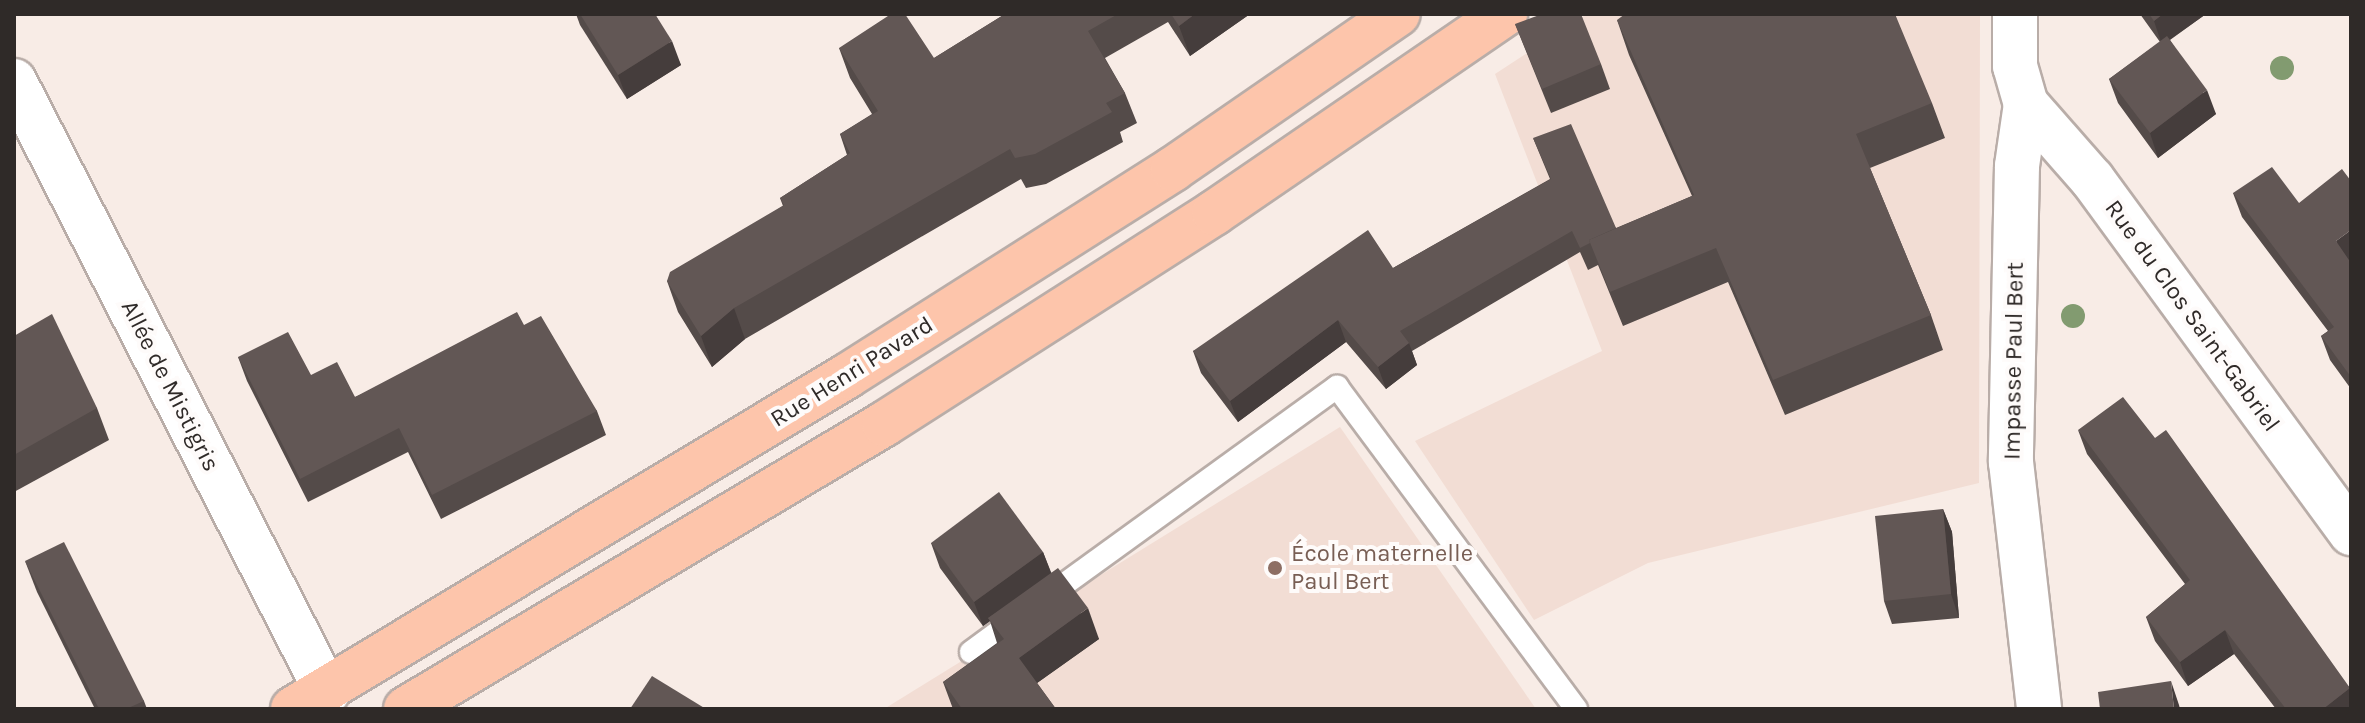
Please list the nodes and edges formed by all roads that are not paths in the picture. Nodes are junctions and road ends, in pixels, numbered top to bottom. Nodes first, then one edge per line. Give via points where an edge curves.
1 (1398, 14) edge
2 (1505, 14) edge
3 (2015, 14) edge
4 (14, 81) edge
5 (2026, 104) junction
6 (2351, 533) edge
7 (971, 652) dead end
8 (310, 700) edge
9 (406, 709) edge
10 (1576, 709) edge
11 (2039, 709) edge

1 - 8 main road, Rue Henri Pavard via 1173,169 900,343
2 - 9 main road via 1214,213 884,424
3 - 5 street, Impasse Paul Bert via 2015,66
4 - 8 street, Allée de Mistigris
5 - 6 street, Rue du Clos Saint-Gabriel via 2092,179
5 - 11 street, Impasse Paul Bert via 2017,166 2011,462
7 - 10 lane via 1337,387

